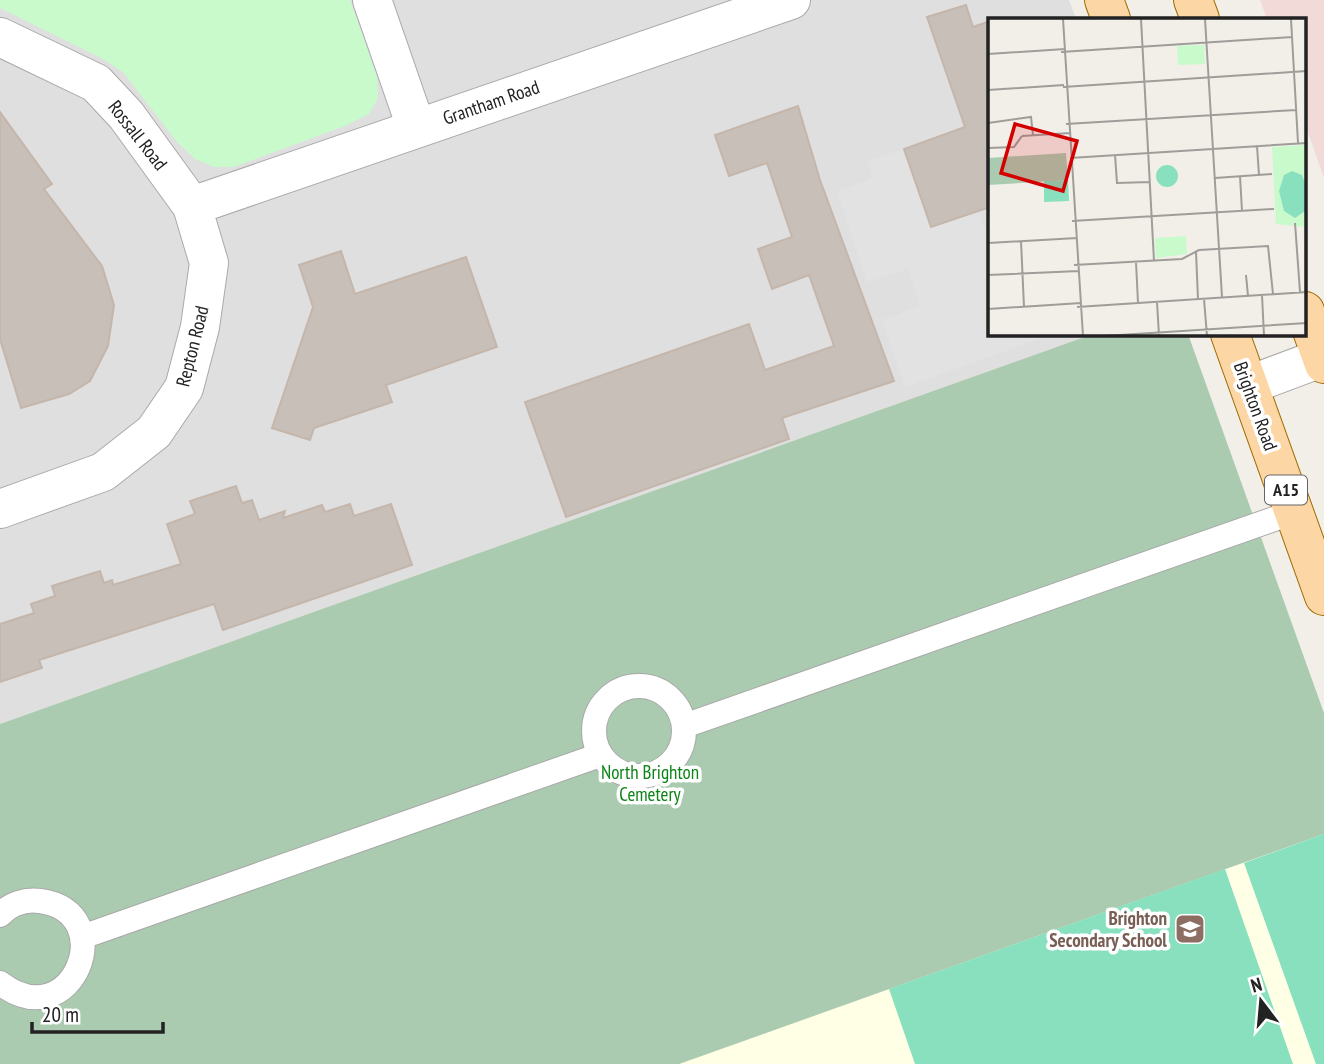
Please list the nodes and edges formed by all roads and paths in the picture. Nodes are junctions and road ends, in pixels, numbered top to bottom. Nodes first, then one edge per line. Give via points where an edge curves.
1 (372, 0) edge
2 (791, 0) edge
3 (1104, 0) edge
4 (1193, 0) edge
5 (1111, 18) edge
6 (1200, 18) edge
7 (0, 37) edge
8 (416, 127) junction
9 (192, 206) junction
10 (1306, 314) edge
11 (1231, 336) edge
12 (1323, 360) edge
13 (1249, 385) junction
14 (0, 509) edge
15 (1294, 512) junction
16 (1324, 596) edge
17 (684, 726) junction
18 (600, 755) junction
19 (0, 915) edge
20 (82, 937) junction
21 (0, 983) edge

1 - 8 street
2 - 8 street, Grantham Road
3 - 5 main road
4 - 6 main road
7 - 9 street, Rossall Road via 96,83 126,114
8 - 9 street, Grantham Road
9 - 14 street, Repton Road via 209,263 200,327 184,388 154,432 103,472
10 - 12 main road
11 - 13 main road, Brighton Road / A15
12 - 13 street
13 - 15 main road, Brighton Road / A15
15 - 16 main road, Brighton Road / A15
15 - 17 lane
17 - 18 lane via 677,755 654,774 623,774
17 - 18 lane via 679,712 660,691 645,687 617,692 597,713 595,741
18 - 20 lane
19 - 20 lane via 19,902 50,902 65,910
20 - 21 lane via 84,953 79,968 58,991 27,997

